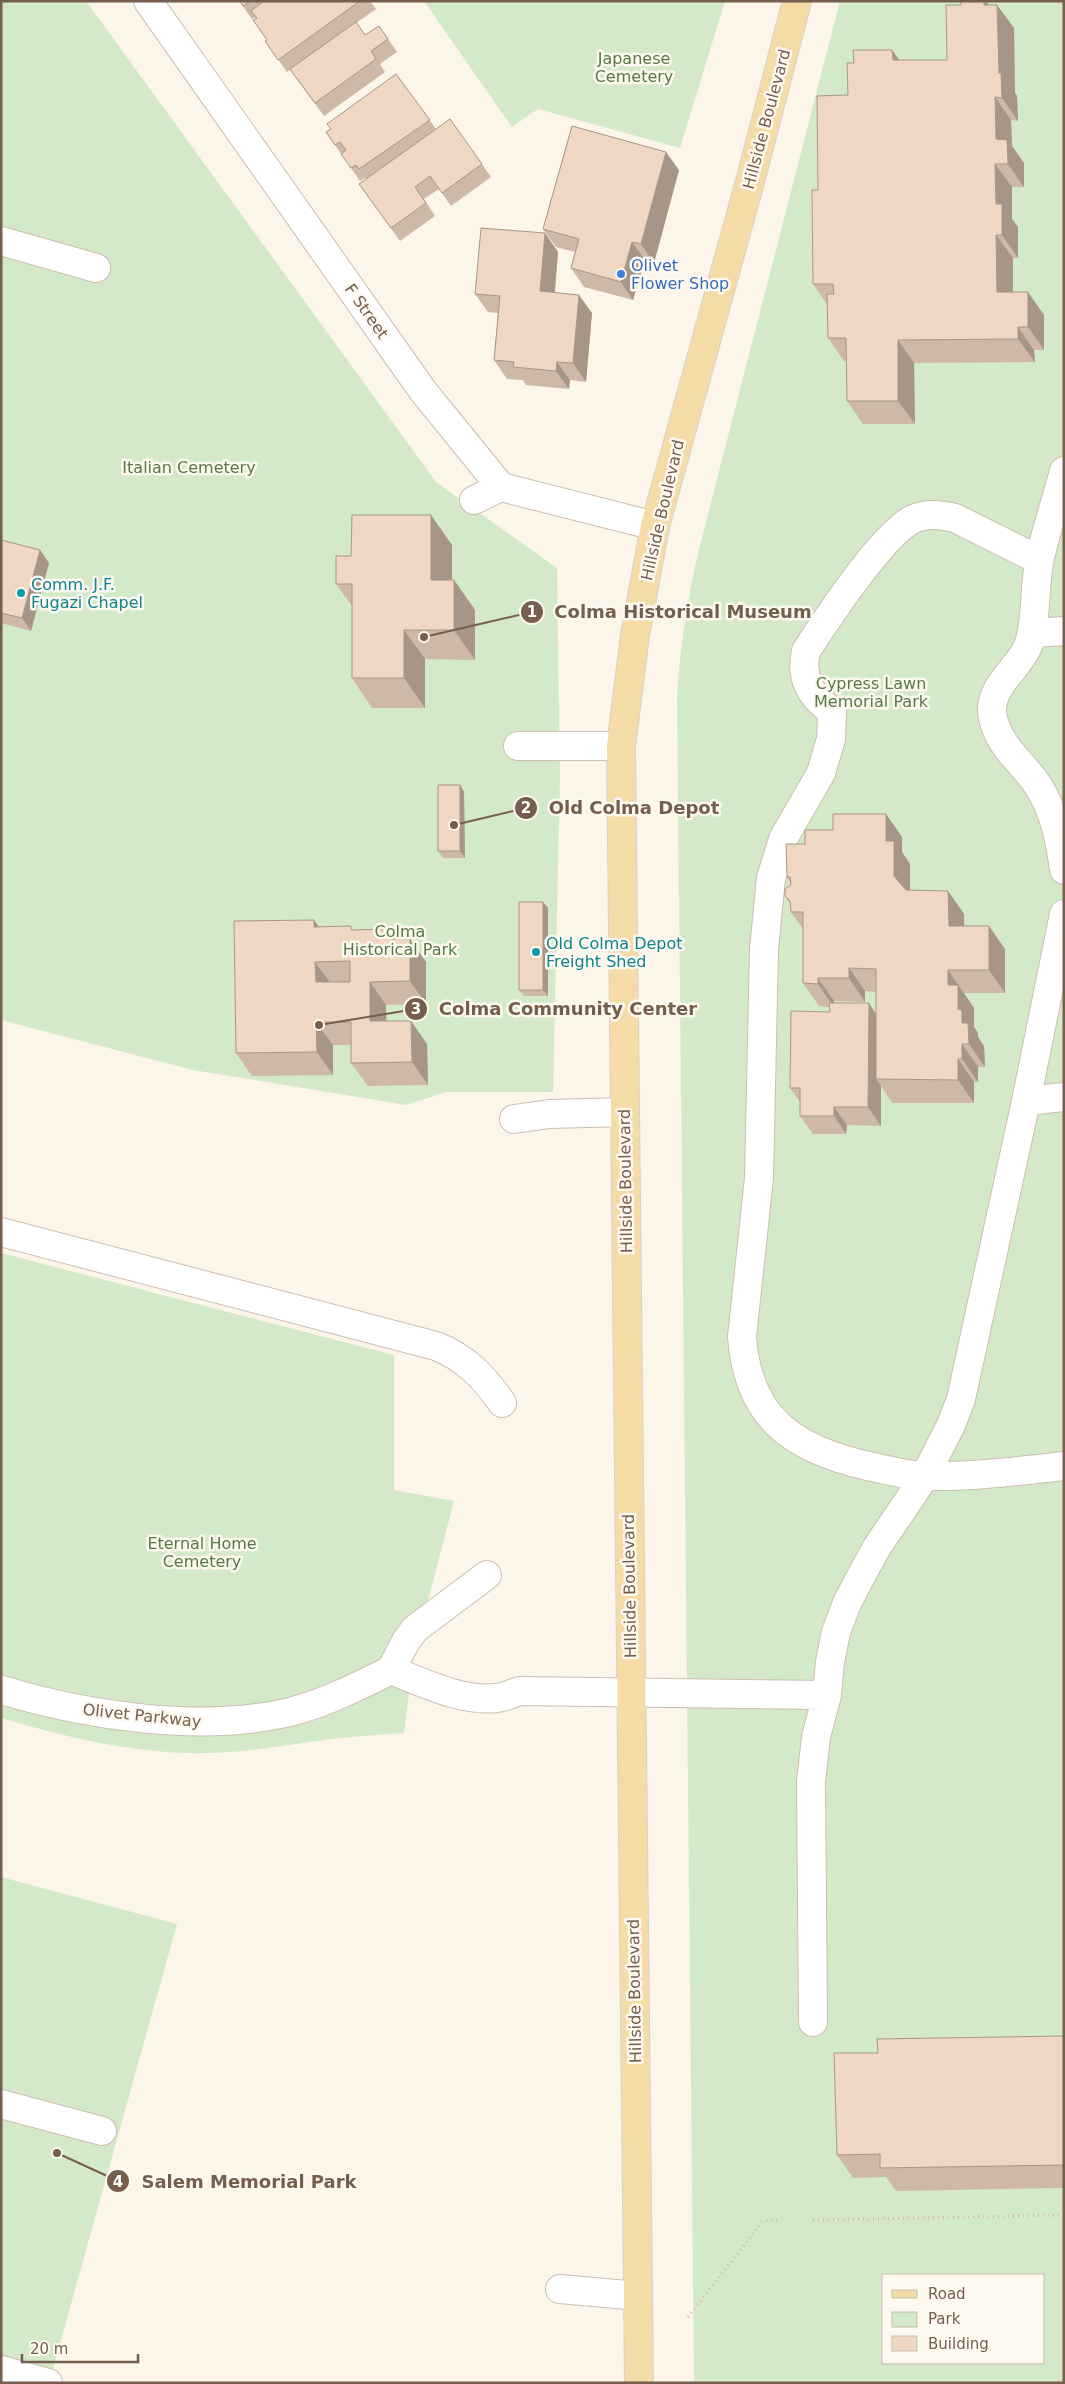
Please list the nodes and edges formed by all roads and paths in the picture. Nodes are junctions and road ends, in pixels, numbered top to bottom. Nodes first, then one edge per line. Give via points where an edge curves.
1 (148, 1) edge
2 (797, 1) edge
3 (1, 241) edge
4 (96, 268) dead end
5 (1064, 471) edge
6 (501, 487) junction
7 (474, 500) dead end
8 (655, 526) junction
9 (1039, 560) junction
10 (1064, 631) edge
11 (1032, 633) junction
12 (518, 746) dead end
13 (621, 746) junction
14 (1064, 870) edge
15 (1064, 914) edge
16 (1064, 1097) edge
17 (1026, 1101) junction
18 (625, 1112) junction
19 (514, 1119) dead end
20 (1, 1232) edge
21 (502, 1403) dead end
22 (1064, 1466) edge
23 (925, 1476) junction
24 (487, 1575) dead end
25 (391, 1670) junction
26 (1, 1690) edge
27 (630, 1692) junction
28 (827, 1694) junction
29 (813, 2022) dead end
30 (1, 2104) edge
31 (102, 2132) dead end
32 (1064, 2215) edge
33 (778, 2220) dead end
34 (813, 2220) dead end
35 (560, 2289) dead end
36 (638, 2296) junction
37 (688, 2317) dead end
38 (1, 2370) edge
39 (48, 2383) edge
40 (639, 2383) edge

1 - 6 street, F Street via 423,391
2 - 8 main road, Hillside Boulevard
3 - 4 street
5 - 9 street
6 - 7 street
6 - 8 street
8 - 13 main road, Hillside Boulevard via 635,635
9 - 11 street
9 - 23 street via 970,524 941,514 928,515 904,525 878,552 806,651 803,663 810,690 832,711 831,739 815,787 783,839 768,899 759,1178 742,1337 744,1360 760,1404 792,1437 809,1448 863,1464
10 - 11 street
11 - 14 street via 1020,660 997,690 992,702 992,715 998,736 1036,782 1053,813
12 - 13 street
13 - 18 main road, Hillside Boulevard
15 - 17 street
16 - 17 street
17 - 23 street via 961,1400
18 - 19 street via 549,1114
18 - 27 main road, Hillside Boulevard
20 - 21 street via 436,1346 452,1352 479,1373
22 - 23 street via 979,1475
23 - 28 street via 877,1547 847,1602 836,1632
24 - 25 street via 415,1629
25 - 26 street, Olivet Parkway via 298,1709 242,1720 154,1719 65,1706
25 - 27 street via 480,1699 500,1698 520,1691
27 - 28 street
27 - 36 main road, Hillside Boulevard
28 - 29 street via 816,1738 811,1782
30 - 31 street
32 - 34 path
33 - 37 path via 763,2221
35 - 36 street
36 - 40 main road, Hillside Boulevard
38 - 39 street

